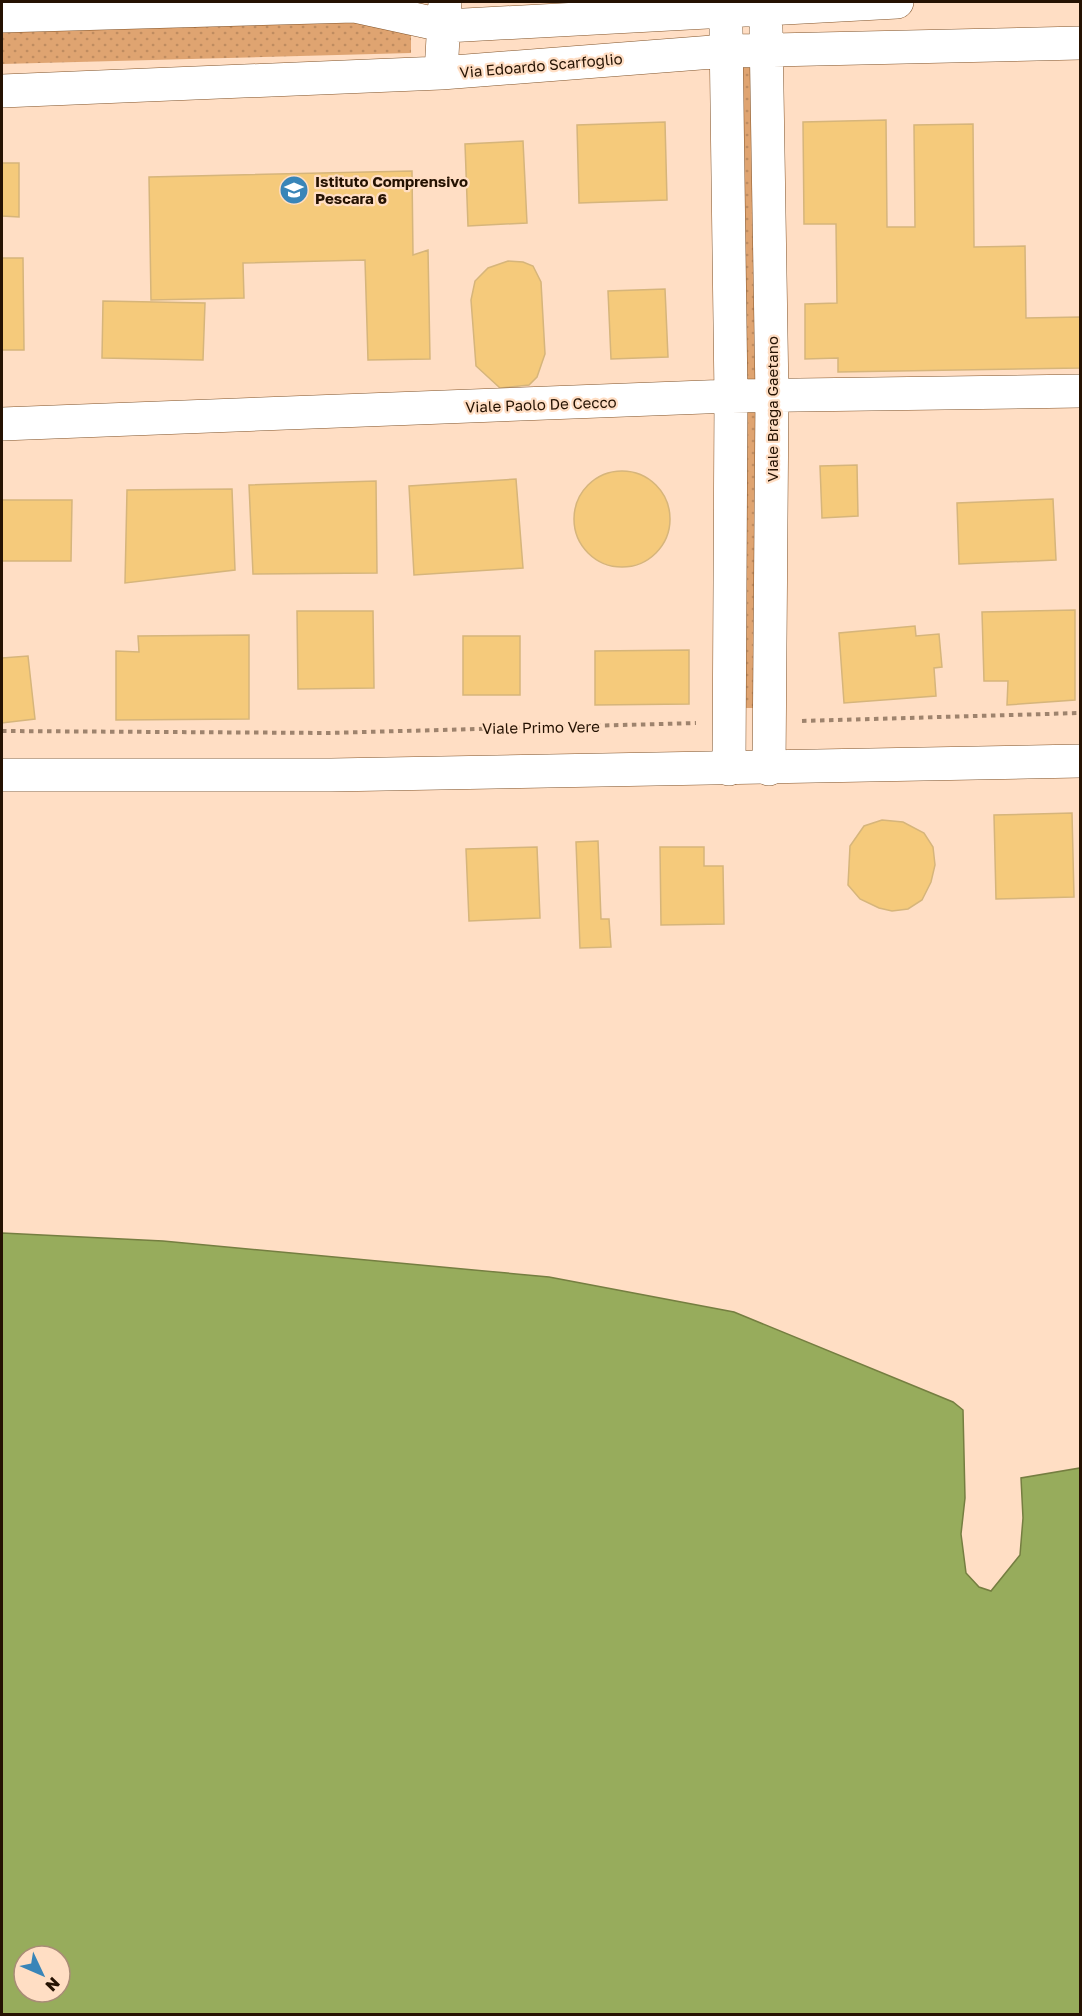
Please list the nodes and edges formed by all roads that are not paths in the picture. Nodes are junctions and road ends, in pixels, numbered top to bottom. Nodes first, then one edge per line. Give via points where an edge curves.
1 (897, 2) edge
2 (765, 5) edge
3 (726, 10) junction
4 (446, 14) edge
5 (2, 16) edge
6 (1080, 43) edge
7 (768, 50) junction
8 (726, 51) junction
9 (441, 73) junction
10 (2, 91) edge
11 (1080, 392) edge
12 (731, 396) junction
13 (772, 396) junction
14 (2, 424) edge
15 (1080, 761) edge
16 (729, 769) junction
17 (770, 769) junction
18 (2, 775) edge

1 - 2 street
2 - 3 street
2 - 7 street, Viale Braga Gaetano
3 - 4 street
3 - 8 street
4 - 5 street via 354,6
4 - 9 street
6 - 7 street, Via Edoardo Scarfoglio
7 - 8 street, Via Edoardo Scarfoglio
7 - 13 street, Viale Braga Gaetano
8 - 9 street, Via Edoardo Scarfoglio
8 - 12 street
9 - 10 street, Via Edoardo Scarfoglio
11 - 13 street, Viale Paolo De Cecco
12 - 13 street, Viale Paolo De Cecco
12 - 14 street, Viale Paolo De Cecco
12 - 16 street
13 - 17 street, Viale Braga Gaetano
15 - 17 street
16 - 17 street
16 - 18 street

